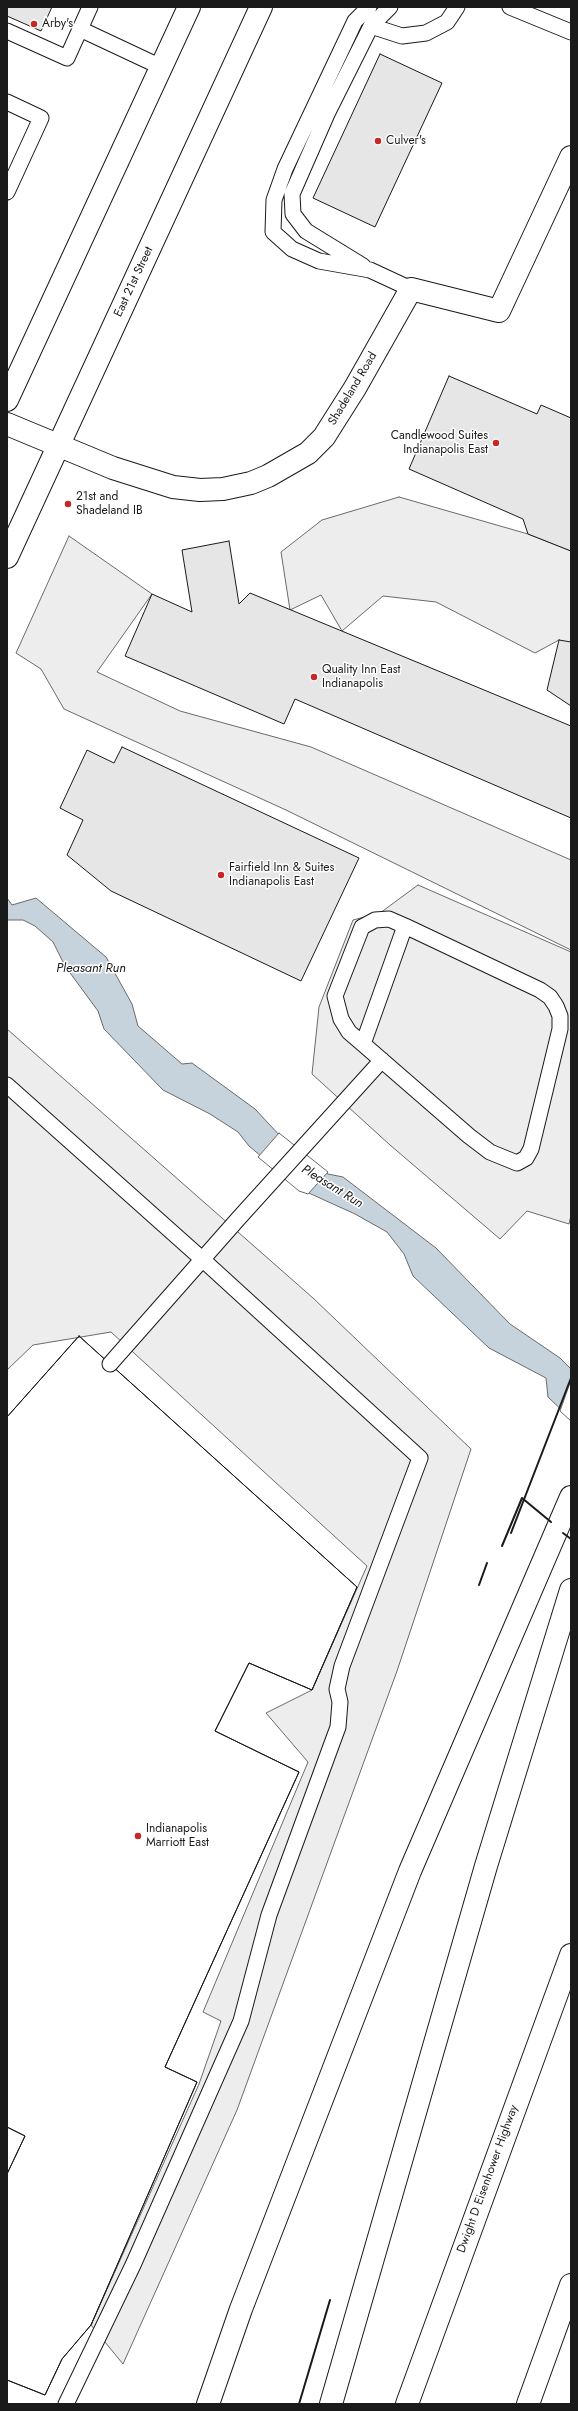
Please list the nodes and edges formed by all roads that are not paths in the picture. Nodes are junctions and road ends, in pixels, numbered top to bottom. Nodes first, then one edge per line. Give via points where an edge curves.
1 (90, 7) edge
2 (189, 7) edge
3 (261, 7) edge
4 (369, 7) edge
5 (390, 7) edge
6 (457, 7) edge
7 (510, 7) edge
8 (371, 26) junction
9 (80, 29) junction
10 (7, 31) edge
11 (571, 32) edge
12 (161, 67) junction
13 (7, 102) edge
14 (571, 157) edge
15 (7, 192) edge
16 (370, 270) junction
17 (411, 289) junction
18 (7, 400) edge
19 (7, 424) edge
20 (58, 446) junction
21 (7, 557) edge
22 (405, 926) junction
23 (363, 1044) junction
24 (382, 1060) junction
25 (7, 1085) edge
26 (202, 1259) junction
27 (110, 1364) dead end
28 (571, 1497) edge
29 (571, 1590) edge
30 (571, 1955) edge
31 (571, 2285) edge
32 (242, 2309) junction
33 (66, 2404) edge
34 (193, 2404) edge
35 (208, 2404) edge
36 (331, 2404) edge
37 (407, 2404) edge
38 (528, 2404) edge

1 - 9 lane
2 - 12 main road
3 - 20 main road, East 21st Street
4 - 16 lane via 355,21 285,169 274,200 273,232 292,249 319,262
5 - 8 lane
6 - 8 lane via 447,22 426,32 402,36
7 - 11 lane
8 - 16 lane via 327,114 292,194 293,214 306,231
9 - 10 lane via 68,58
9 - 12 lane
12 - 18 main road
13 - 15 lane via 41,118
14 - 17 main road via 499,311
16 - 17 lane
17 - 20 main road, Shadeland Road via 324,437 308,453 268,476 251,483 223,489 181,489 113,468
19 - 20 main road, Shadeland Road
20 - 21 main road, East 21st Street
22 - 23 lane
22 - 23 lane via 389,919 375,920 362,927 335,996 341,1019 349,1032
22 - 24 lane via 540,990 550,997 556,1006 560,1016 560,1029 531,1149 526,1158 516,1163 490,1152
23 - 24 lane
24 - 26 lane
25 - 26 lane
26 - 27 lane
26 - 33 lane via 420,1458 342,1666 337,1689 340,1702 338,1727 269,1915 241,2021 133,2265
28 - 32 main road via 410,1871
29 - 36 main road via 486,1866
30 - 37 main road, Dwight D Eisenhower Highway
31 - 38 main road
32 - 34 main road
32 - 35 main road

